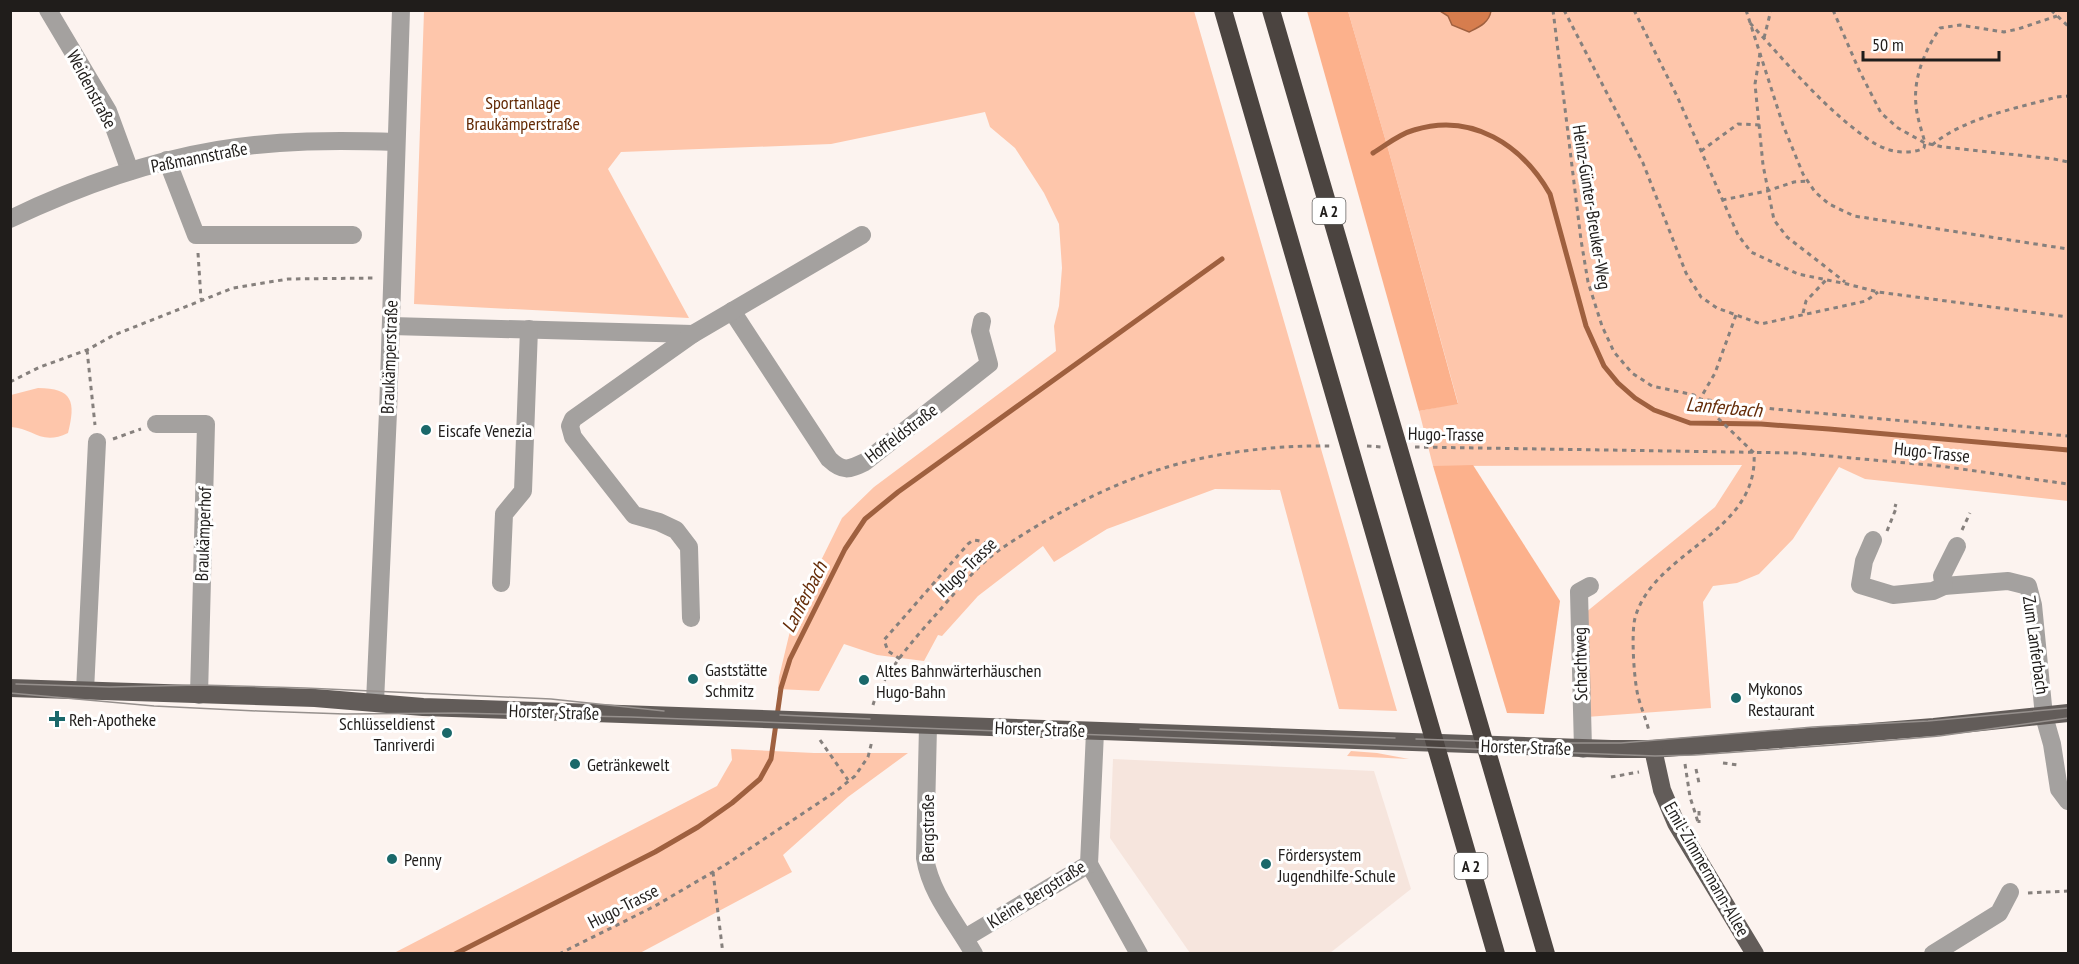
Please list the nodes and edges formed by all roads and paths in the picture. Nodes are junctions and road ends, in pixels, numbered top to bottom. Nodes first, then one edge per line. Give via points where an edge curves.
1 (48, 10) edge
2 (401, 10) edge
3 (1222, 10) edge
4 (1271, 10) edge
5 (1553, 10) edge
6 (1564, 10) edge
7 (1634, 10) edge
8 (1746, 10) edge
9 (1771, 10) edge
10 (1833, 10) edge
11 (2052, 10) edge
12 (2057, 16) junction
13 (1750, 23) junction
14 (2068, 26) edge
15 (1764, 38) junction
16 (1760, 52) junction
17 (2068, 96) edge
18 (1760, 124) junction
19 (396, 142) junction
20 (1925, 143) junction
21 (1932, 145) junction
22 (1701, 151) junction
23 (167, 160) junction
24 (2068, 162) edge
25 (130, 171) junction
26 (1807, 181) junction
27 (1767, 191) junction
28 (1722, 200) junction
29 (10, 219) edge
30 (196, 235) junction
31 (353, 235) dead end
32 (862, 235) dead end
33 (2068, 249) edge
34 (392, 277) junction
35 (1826, 280) junction
36 (1847, 284) junction
37 (1878, 292) junction
38 (201, 299) junction
39 (732, 311) junction
40 (1803, 314) junction
41 (1736, 315) junction
42 (2068, 317) edge
43 (982, 321) dead end
44 (390, 326) junction
45 (529, 329) junction
46 (693, 334) junction
47 (87, 350) junction
48 (10, 382) edge
49 (1700, 399) junction
50 (156, 424) joint
51 (2068, 436) edge
52 (97, 442) junction
53 (1341, 446) dead end
54 (1385, 447) dead end
55 (1358, 453) junction
56 (1754, 453) junction
57 (1405, 454) junction
58 (2068, 483) edge
59 (1894, 505) dead end
60 (1873, 540) joint
61 (1957, 546) dead end
62 (996, 552) junction
63 (501, 583) dead end
64 (1590, 586) dead end
65 (1944, 586) junction
66 (691, 618) dead end
67 (900, 659) junction
68 (895, 666) dead end
69 (10, 688) edge
70 (85, 691) junction
71 (199, 695) junction
72 (375, 702) junction
73 (2068, 713) edge
74 (2044, 716) junction
75 (928, 726) junction
76 (1095, 732) junction
77 (820, 740) dead end
78 (2052, 744) junction
79 (1683, 747) junction
80 (1582, 748) junction
81 (1653, 749) junction
82 (2068, 754) edge
83 (1696, 769) dead end
84 (855, 776) dead end
85 (848, 781) junction
86 (1699, 783) dead end
87 (2068, 801) edge
88 (1699, 811) dead end
89 (1089, 864) junction
90 (713, 871) junction
91 (2068, 891) edge
92 (2010, 892) joint
93 (969, 946) edge
94 (559, 954) edge
95 (723, 954) edge
96 (1139, 954) edge
97 (1496, 954) edge
98 (1546, 954) edge
99 (1755, 954) edge
100 (1933, 954) edge

1 - 25 street, Weidenstraße via 108,111
2 - 19 street, Braukämperstraße
3 - 55 highway, A 2 via 1340,412
4 - 57 highway, A 2 via 1388,412
5 - 49 path, Heinz-Günter-Breuker-Weg via 1581,240 1594,306 1614,352 1632,372 1652,386
6 - 41 path via 1642,163 1692,285 1717,308
7 - 22 path
8 - 13 path
9 - 15 path
10 - 20 path via 1881,113
11 - 12 path
12 - 14 path
12 - 20 path via 2004,32 1960,25 1940,28 1924,57 1917,81 1916,106
13 - 15 path
13 - 16 path
15 - 20 path via 1841,119 1874,143 1886,149 1912,152 1924,148
16 - 18 path via 1755,84
16 - 26 path via 1783,125
17 - 21 path via 1989,117 1943,136
18 - 22 path via 1738,124
18 - 27 path
19 - 23 street, Paßmannstraße via 267,144
19 - 34 street, Braukämperstraße
20 - 21 path
21 - 24 path
22 - 28 path
23 - 25 street, Paßmannstraße
23 - 30 street
25 - 29 street, Paßmannstraße via 75,189
26 - 27 path
26 - 33 path via 1829,204 1854,216
27 - 28 path
27 - 36 path via 1778,228
28 - 35 path via 1738,235 1751,252 1798,274
30 - 31 street
30 - 38 path
32 - 39 street
34 - 38 path via 288,279 233,288
34 - 44 street, Braukämperstraße
35 - 36 path
35 - 40 path via 1806,300
36 - 37 path
37 - 40 path via 1866,301
37 - 42 path
38 - 47 path
39 - 43 street, Hoffeldstraße via 829,459 838,468 851,469 989,364 980,331
39 - 46 street
40 - 41 path via 1761,324
41 - 49 path via 1715,373
44 - 45 street
44 - 72 street, Braukämperstraße
45 - 46 street
45 - 63 street via 523,491 504,514
46 - 66 street via 573,419 570,426 573,436 634,515 676,530 689,547
47 - 48 path
47 - 52 path
49 - 51 path
49 - 56 path
50 - 52 path
50 - 71 street, Braukämperhof via 206,424
52 - 70 street
53 - 62 path, Hugo-Trasse via 1289,446 1164,468 1107,489
54 - 55 path, Hugo-Trasse
55 - 97 highway, A 2
56 - 57 path, Hugo-Trasse
56 - 58 path, Hugo-Trasse via 1940,466
56 - 81 path via 1755,468 1743,499 1726,521 1652,586 1635,620 1632,636 1638,697
57 - 98 highway, A 2
59 - 60 path via 1898,506 1885,535
60 - 65 street, Zum Lanferbach via 1860,585 1893,595 1933,591
61 - 65 street via 1942,576
62 - 67 path, Hugo-Trasse via 917,635
62 - 67 path via 980,541 968,543 884,640 888,651
64 - 80 street, Schachtweg via 1579,592
65 - 74 street, Zum Lanferbach via 2008,581 2028,586
67 - 68 path, Hugo-Trasse
69 - 70 main road, Horster Straße
70 - 71 main road, Horster Straße
71 - 72 main road, Horster Straße
72 - 75 main road, Horster Straße
73 - 74 main road, Horster Straße
74 - 78 street
74 - 79 main road, Horster Straße
75 - 76 main road, Horster Straße
75 - 93 street, Bergstraße via 928,875
76 - 80 main road, Horster Straße
76 - 89 street, Kleine Bergstraße
77 - 85 path
78 - 82 street
78 - 87 street via 2060,789
79 - 81 main road, Horster Straße
79 - 88 path via 1690,797 1700,828
80 - 81 main road, Horster Straße
81 - 99 main road, Emil-Zimmermann-Allee via 1662,790 1676,823
83 - 86 path
84 - 85 path, Hugo-Trasse
85 - 90 path, Hugo-Trasse
89 - 93 street, Kleine Bergstraße
89 - 96 street
90 - 94 path, Hugo-Trasse via 655,906
90 - 95 path
91 - 92 path
92 - 100 street via 1999,914

